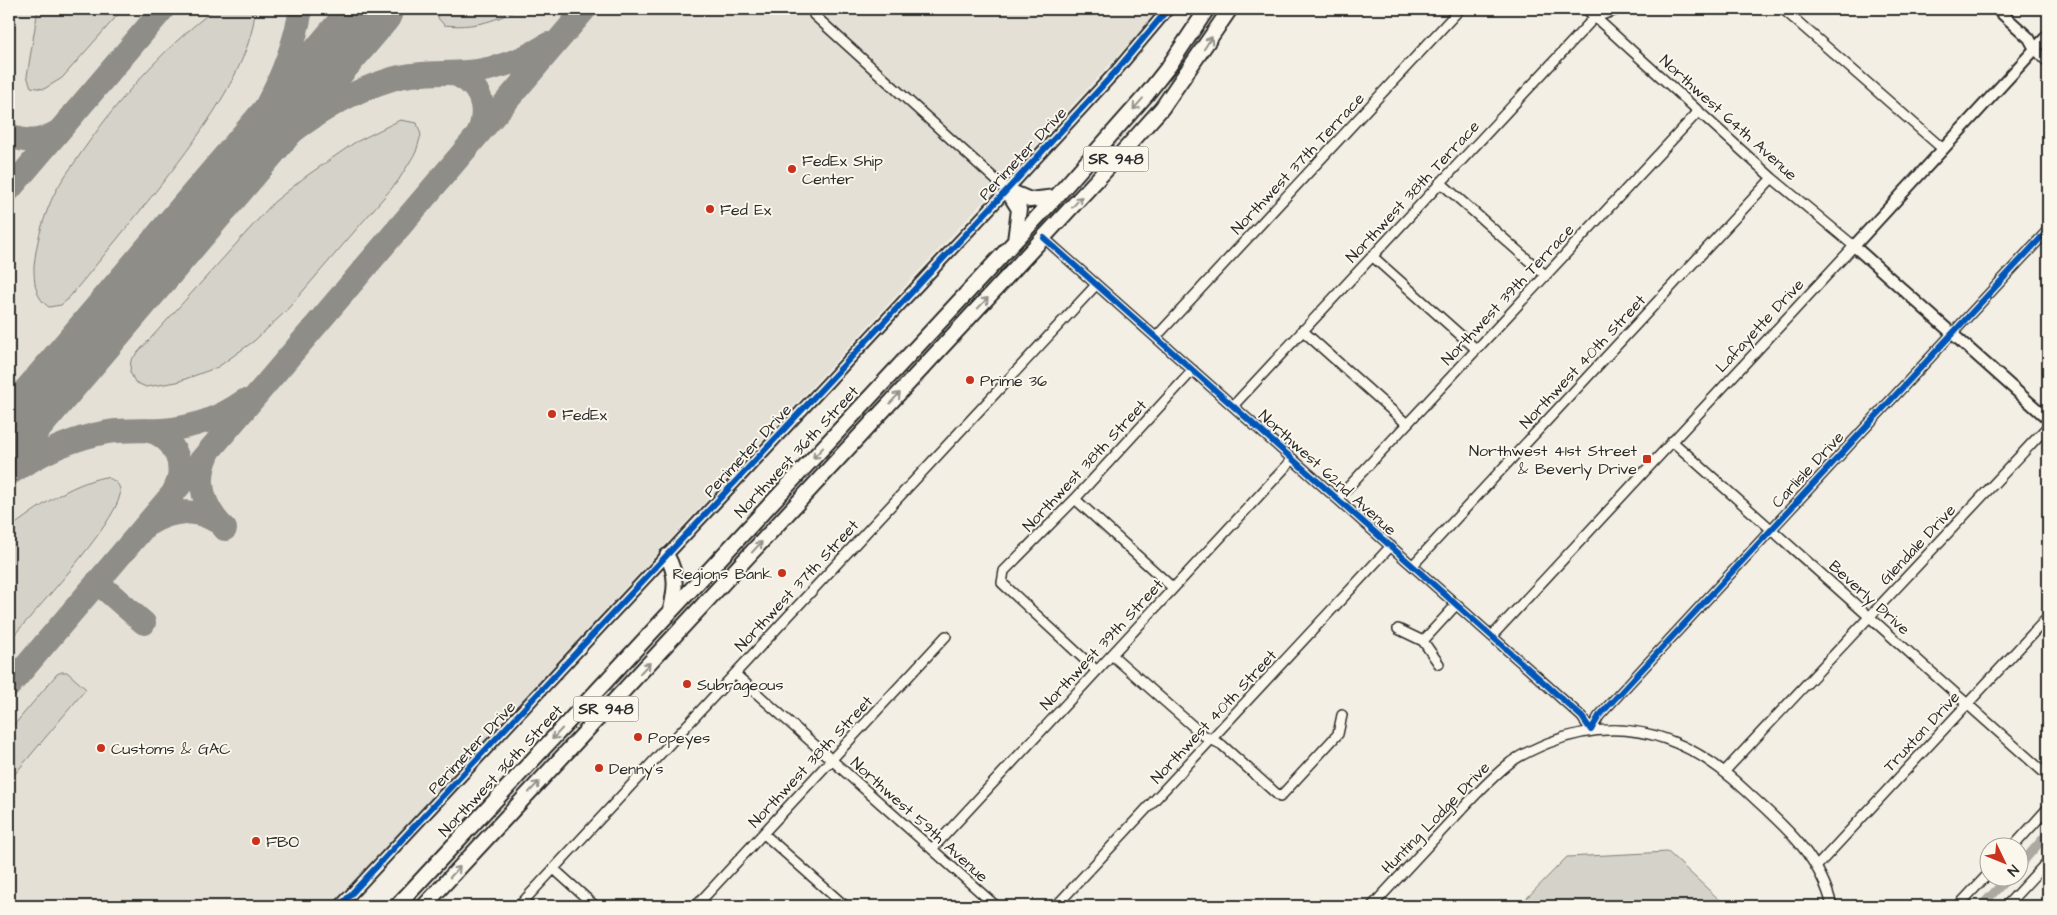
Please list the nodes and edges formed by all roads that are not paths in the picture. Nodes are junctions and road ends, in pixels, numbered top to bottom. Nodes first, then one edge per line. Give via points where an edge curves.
1 (1168, 9) edge
2 (1207, 9) edge
3 (1230, 9) edge
4 (1460, 9) edge
5 (1586, 9) edge
6 (1620, 9) edge
7 (1783, 9) edge
8 (1997, 9) edge
9 (814, 15) dead end
10 (1595, 17) junction
11 (2048, 35) edge
12 (2036, 49) junction
13 (2048, 64) edge
14 (1169, 66) junction
15 (1185, 76) junction
16 (1699, 111) junction
17 (1943, 150) junction
18 (1772, 178) junction
19 (1440, 182) junction
20 (1007, 190) junction
21 (1056, 197) junction
22 (2048, 230) edge
23 (1044, 238) junction
24 (1015, 241) junction
25 (1854, 246) junction
26 (1372, 256) junction
27 (1545, 275) junction
28 (1096, 285) junction
29 (1302, 330) junction
30 (1952, 334) junction
31 (1156, 337) junction
32 (1476, 349) junction
33 (1193, 370) junction
34 (1233, 406) junction
35 (2048, 419) edge
36 (848, 421) junction
37 (1407, 424) junction
38 (2048, 426) edge
39 (862, 434) junction
40 (1672, 441) junction
41 (1293, 459) junction
42 (1338, 498) junction
43 (1075, 499) junction
44 (1770, 529) junction
45 (1391, 546) junction
46 (667, 556) junction
47 (713, 565) junction
48 (1413, 565) junction
49 (1173, 588) junction
50 (712, 595) junction
51 (682, 599) junction
52 (1456, 605) junction
53 (671, 610) junction
54 (1869, 617) junction
55 (2048, 617) edge
56 (1398, 629) dead end
57 (946, 636) dead end
58 (1492, 636) junction
59 (1424, 641) junction
60 (1112, 655) junction
61 (1439, 664) dead end
62 (1097, 671) junction
63 (735, 674) junction
64 (598, 690) junction
65 (1967, 704) junction
66 (1342, 715) dead end
67 (596, 721) junction
68 (1591, 730) junction
69 (1212, 739) junction
70 (540, 752) junction
71 (832, 760) junction
72 (1725, 772) junction
73 (2048, 776) edge
74 (2048, 808) edge
75 (477, 820) junction
76 (501, 822) junction
77 (764, 834) junction
78 (2021, 838) edge
79 (932, 849) junction
80 (2048, 861) edge
81 (1817, 866) junction
82 (554, 869) junction
83 (1980, 883) edge
84 (340, 906) edge
85 (397, 906) edge
86 (424, 906) edge
87 (519, 906) edge
88 (595, 906) edge
89 (696, 906) edge
90 (845, 906) edge
91 (996, 906) edge
92 (1056, 906) edge
93 (1372, 906) edge
94 (1832, 906) edge
95 (1958, 906) edge
96 (2006, 906) edge

1 - 20 street, Perimeter Drive
2 - 14 main road, Northwest 36th Street / SR 948
15 -> 3 main road, SR 948
4 - 31 street, Northwest 37th Terrace
5 - 10 street, Northwest 64th Avenue
6 - 10 street, Northwest 38th Terrace
7 - 17 street
8 - 12 street
9 - 20 street
10 - 16 street, Northwest 64th Avenue
10 - 19 street, Northwest 38th Terrace
11 - 12 street, Lafayette Drive
12 - 13 street
12 - 17 street, Lafayette Drive
14 - 15 main road
14 -> 21 main road, Northwest 36th Street / SR 948
23 -> 15 main road, SR 948 via 1162,108
16 - 18 street, Northwest 64th Avenue
16 - 27 street, Northwest 39th Terrace
17 - 25 street, Lafayette Drive
18 - 25 street, Northwest 64th Avenue
18 - 48 street, Northwest 40th Street
19 - 26 street, Northwest 38th Terrace
19 - 27 street
20 - 21 main road via 1030,200
20 - 24 main road via 1019,209
20 - 46 street, Perimeter Drive
21 - 24 main road, Northwest 36th Street / SR 948
22 - 30 street, Carlisle Drive
23 - 28 street, Northwest 62nd Avenue
39 -> 23 main road, SR 948
24 - 36 main road, Northwest 36th Street / SR 948
25 - 30 street
25 - 40 street, Lafayette Drive
26 - 29 street, Northwest 38th Terrace
26 - 32 street
27 - 32 street, Northwest 39th Terrace
28 - 31 street, Northwest 62nd Avenue
28 - 63 street, Northwest 37th Street
29 - 34 street, Northwest 38th Terrace
29 - 37 street
30 - 35 street
30 - 44 street, Carlisle Drive
31 - 33 street, Northwest 62nd Avenue
32 - 37 street, Northwest 39th Terrace
33 - 34 street, Northwest 62nd Avenue
33 - 43 street, Northwest 38th Street
34 - 41 street, Northwest 62nd Avenue
36 - 39 main road
36 -> 47 main road, Northwest 36th Street / SR 948
37 - 42 street, Northwest 39th Terrace
38 - 54 street, Glendale Drive
50 -> 39 main road, SR 948
40 - 44 street, Beverly Drive
40 - 58 street, Lafayette Drive
41 - 42 street, Northwest 62nd Avenue
41 - 49 street, Northwest 39th Street
42 - 45 street, Northwest 62nd Avenue
43 - 49 street
43 - 62 street, Northwest 38th Street via 1004,572 1002,583
44 - 54 street, Beverly Drive
44 - 68 street, Carlisle Drive via 1599,716
45 - 48 street, Northwest 62nd Avenue
45 - 69 street, Northwest 40th Street
46 - 53 main road via 676,583
46 - 84 street, Perimeter Drive
47 - 50 main road via 709,585
47 - 51 main road, Northwest 36th Street / SR 948
48 - 52 street, Northwest 62nd Avenue
49 - 60 street, Northwest 39th Street
50 - 51 main road
67 -> 50 main road, SR 948
51 - 53 main road, Northwest 36th Street / SR 948
52 - 58 street, Northwest 62nd Avenue
52 - 59 street
53 - 64 main road, Northwest 36th Street / SR 948
54 - 65 street, Beverly Drive
54 - 72 street, Glendale Drive
55 - 65 street, Truxton Drive
56 - 59 street
57 - 71 street, Northwest 38th Street
58 - 68 street, Northwest 62nd Avenue via 1582,717
59 - 61 street
60 - 62 street, Northwest 39th Street
60 - 69 street via 1203,735
62 - 79 street, Northwest 39th Street
63 - 71 street, Northwest 59th Avenue
63 - 82 street, Northwest 37th Street
64 - 67 main road
64 -> 70 main road, Northwest 36th Street / SR 948
65 - 73 street, Beverly Drive
65 - 81 street, Truxton Drive
66 - 69 street via 1338,734 1280,797
76 -> 67 main road, SR 948
68 - 72 street, Hunting Lodge Drive via 1631,732 1666,739 1698,753
68 - 93 street, Hunting Lodge Drive via 1549,743 1513,760 1478,791
69 - 92 street, Northwest 40th Street
70 - 75 main road, Northwest 36th Street / SR 948
70 - 76 main road via 539,765 512,794
71 - 77 street, Northwest 38th Street
71 - 79 street, Northwest 59th Avenue
72 - 81 street, Hunting Lodge Drive via 1799,841
74 - 78 street
75 - 76 main road via 490,817
75 - 85 main road, Northwest 36th Street / SR 948
86 -> 76 main road, SR 948
77 - 89 street, Northwest 38th Street
77 - 90 street
79 - 91 street, Northwest 59th Avenue
80 - 96 street
81 - 94 street, Hunting Lodge Drive
82 - 87 street, Northwest 37th Street
82 - 88 street
83 - 95 street

